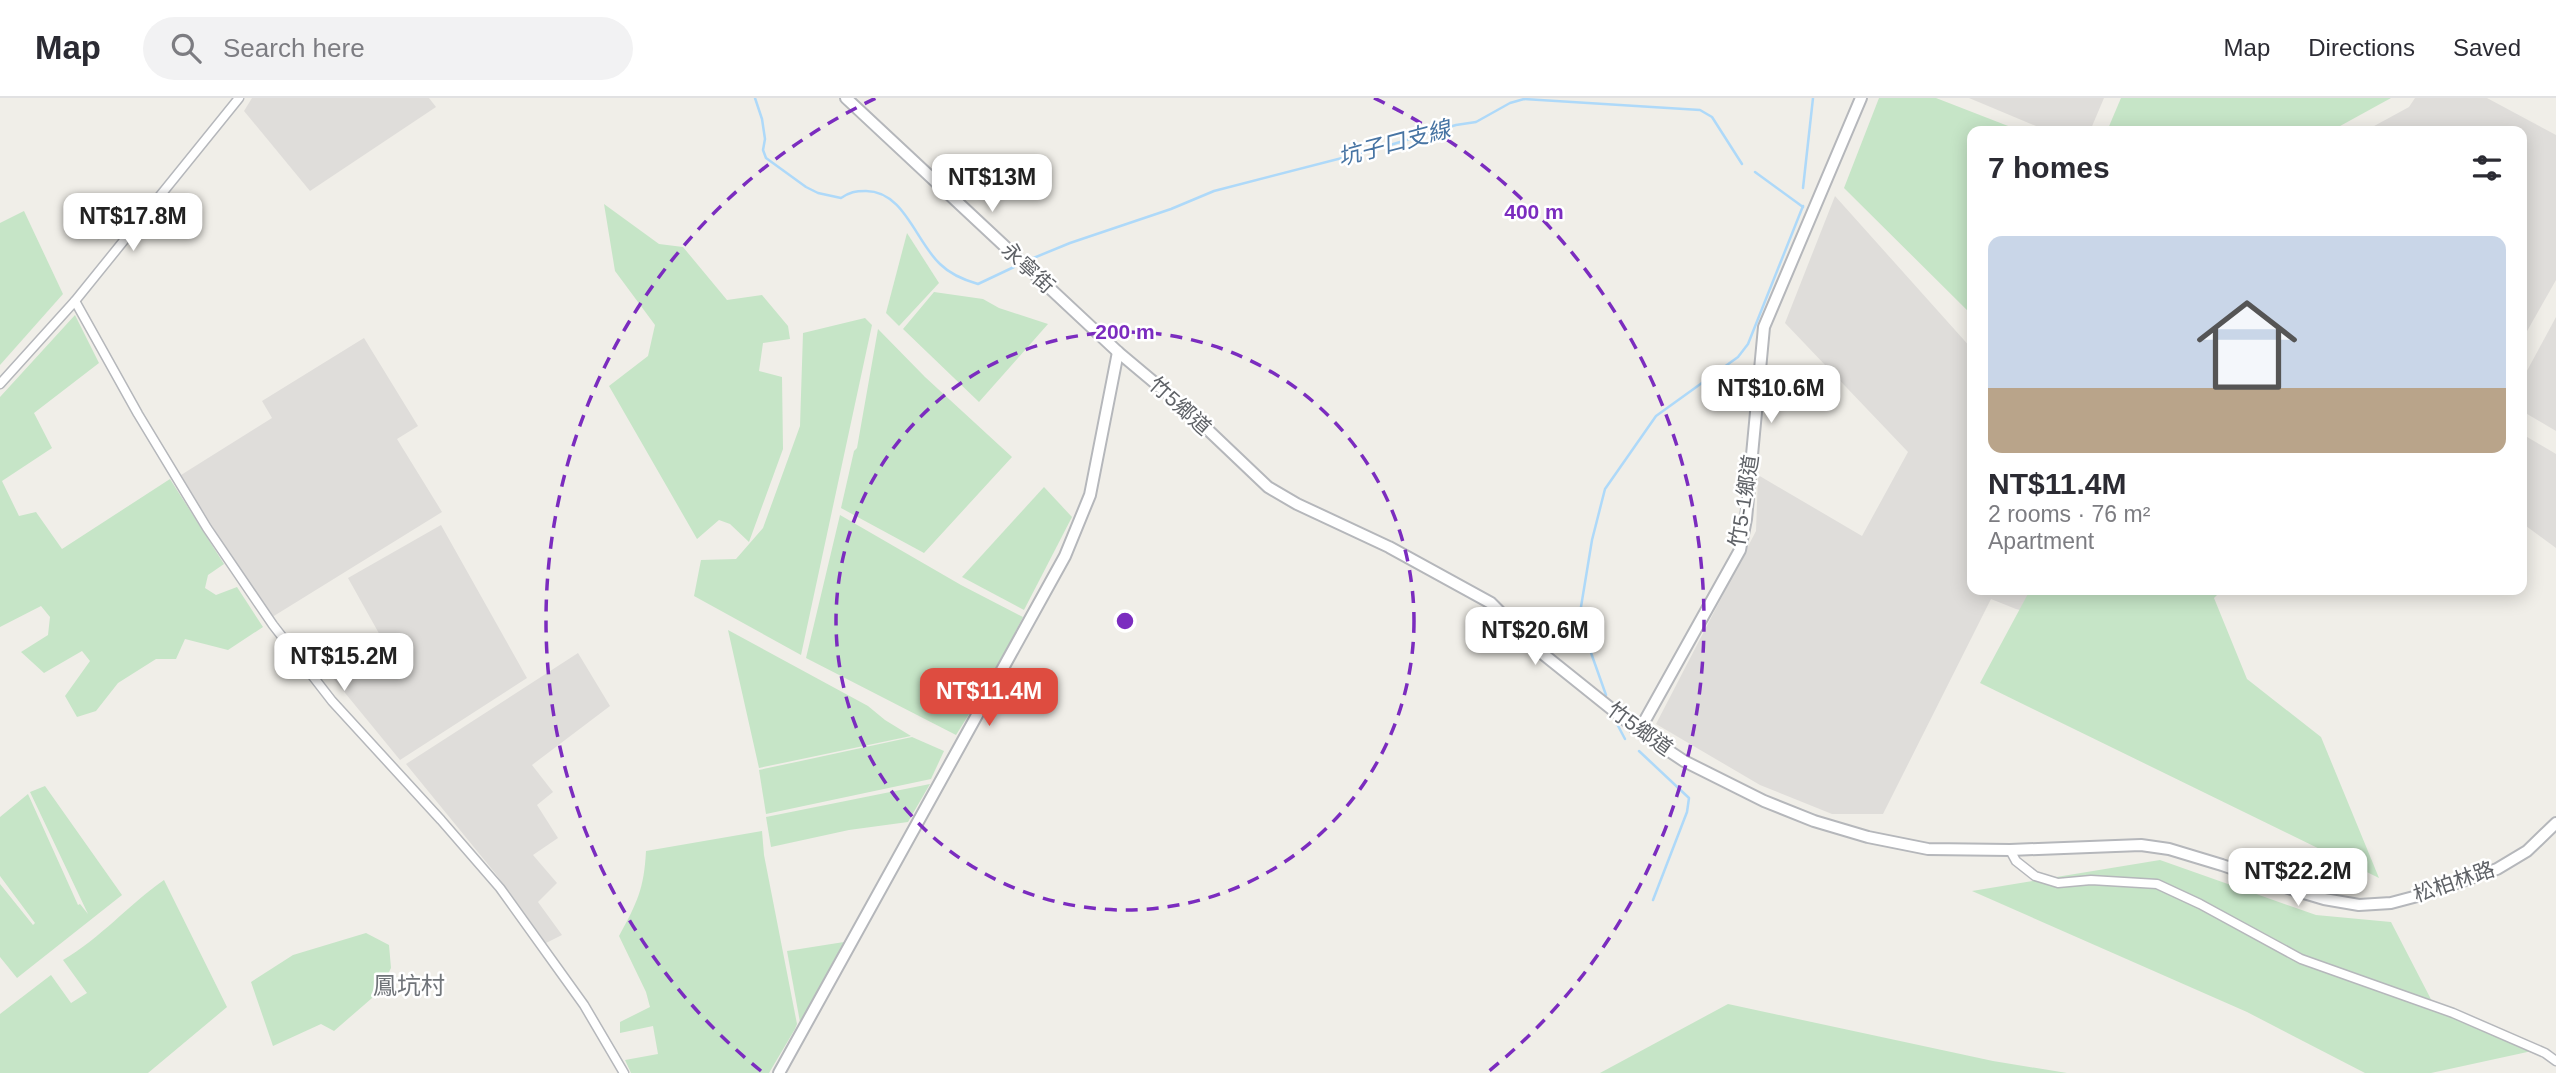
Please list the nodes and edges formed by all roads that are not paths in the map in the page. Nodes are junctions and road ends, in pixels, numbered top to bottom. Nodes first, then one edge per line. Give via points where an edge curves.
1 (239, 98) edge
2 (845, 98) edge
3 (1861, 98) edge
4 (75, 301) junction
5 (1118, 352) junction
6 (0, 384) edge
7 (1639, 731) junction
8 (2556, 822) edge
9 (2010, 850) junction
10 (2556, 1061) edge
11 (624, 1073) edge
12 (779, 1073) edge

1 - 4 street
2 - 5 street, 永寧街
3 - 7 street, 竹5-1鄉道 via 1764,327 1740,550
4 - 6 street
4 - 11 street via 207,528 273,625 332,701 500,888 584,1005
5 - 7 street, 竹5鄉道 via 1268,487 1491,603 1538,650
5 - 12 street via 1090,495 1065,556
7 - 9 street, 竹5鄉道 via 1684,761 1814,821 1928,849
8 - 9 street, 松柏林路 via 2527,851 2497,869 2425,894 2359,905 2324,899 2169,849 2141,845
9 - 10 street via 2035,876 2058,883 2157,884 2301,959 2453,1013

